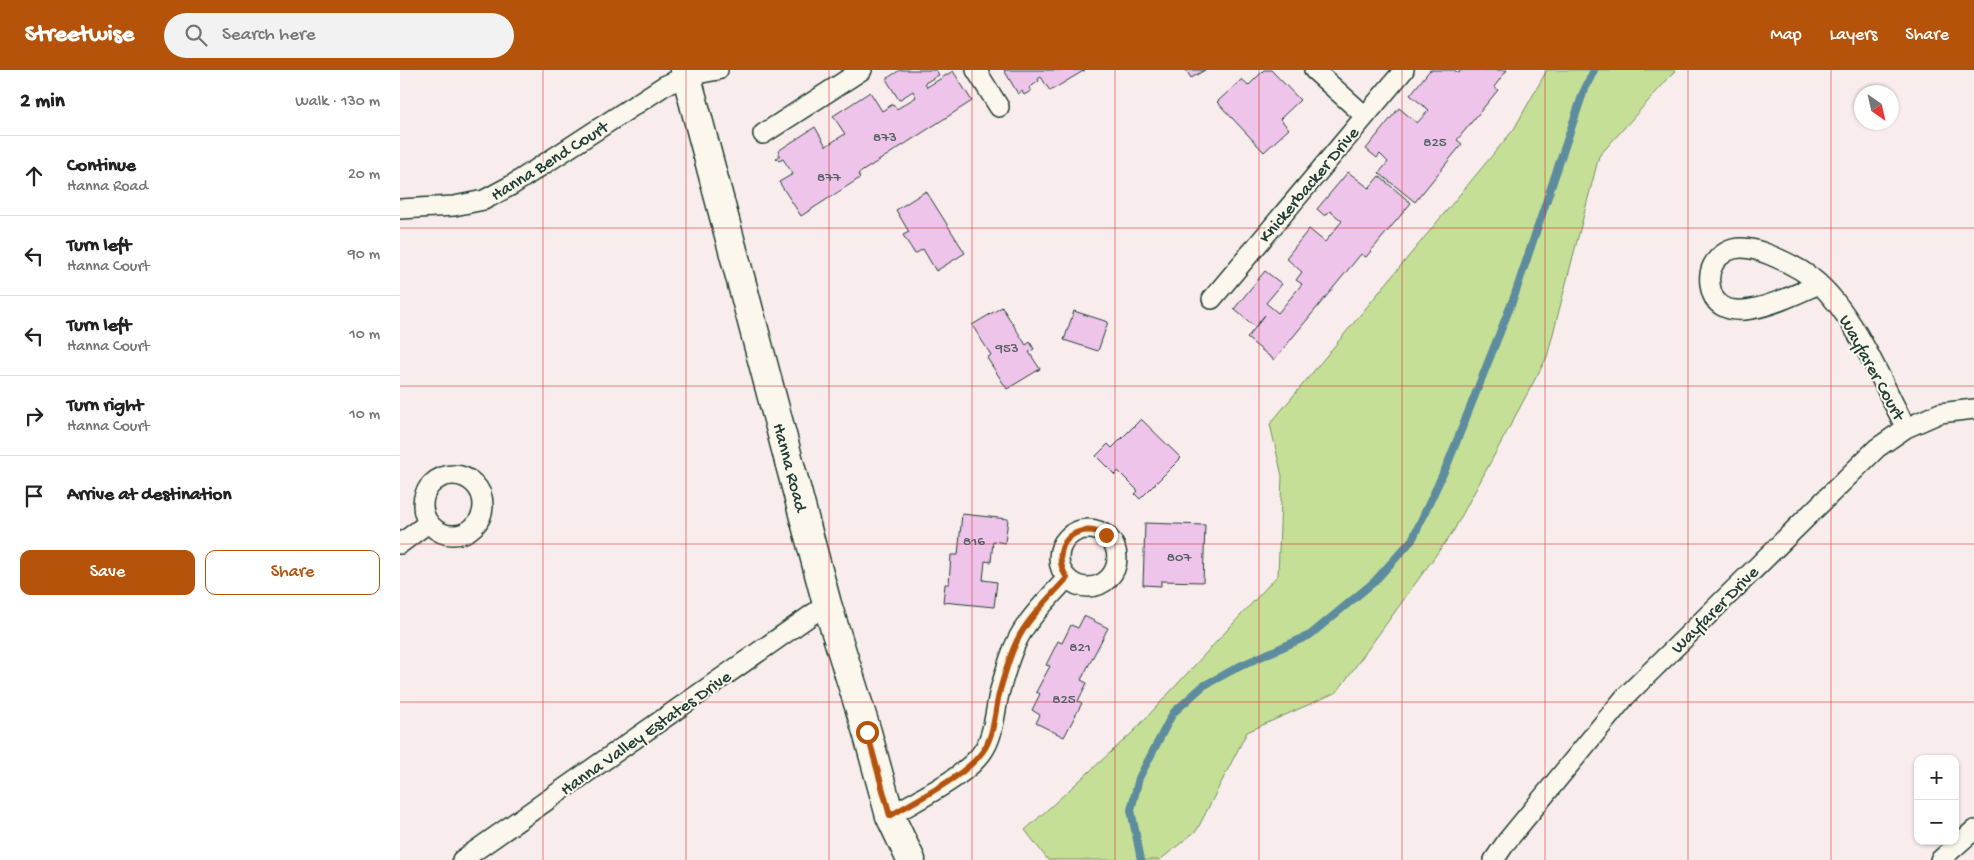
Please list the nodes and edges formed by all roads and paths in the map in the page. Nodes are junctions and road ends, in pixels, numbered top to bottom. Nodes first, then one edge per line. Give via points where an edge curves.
1 (718, 70) edge
2 (862, 70) edge
3 (976, 70) edge
4 (1314, 70) edge
5 (1404, 70) edge
6 (686, 73) edge
7 (1000, 107) dead end
8 (1365, 116) junction
9 (763, 134) dead end
10 (400, 209) edge
11 (1819, 284) junction
12 (1212, 299) dead end
13 (1974, 409) edge
14 (1906, 428) junction
15 (428, 523) dead end
16 (400, 544) edge
17 (1067, 578) dead end
18 (828, 604) junction
19 (890, 816) junction
20 (1974, 830) edge
21 (462, 860) edge
22 (911, 860) edge
23 (1494, 860) edge
24 (1940, 860) edge

1 - 6 street, Hanna Bend Court
2 - 9 street
3 - 7 street
4 - 8 street
5 - 8 street, Knickerbacker Drive
6 - 10 street, Hanna Bend Court via 484,200 454,206
6 - 18 street, Hanna Road
8 - 12 street, Knickerbacker Drive
11 - 11 street, Wayfarer Court via 1798,268 1747,247 1726,251 1712,265 1709,278 1715,299 1722,306 1746,311 1783,300
11 - 14 street, Wayfarer Court via 1848,316
13 - 14 street, Wayfarer Drive via 1940,413
14 - 23 street, Wayfarer Drive via 1877,448 1625,697
15 - 16 street
17 - 19 street via 1022,631 1007,666 985,748 968,768
18 - 19 street, Hanna Road
18 - 21 street, Hanna Valley Estates Drive
19 - 22 street, Hanna Road
20 - 24 street

